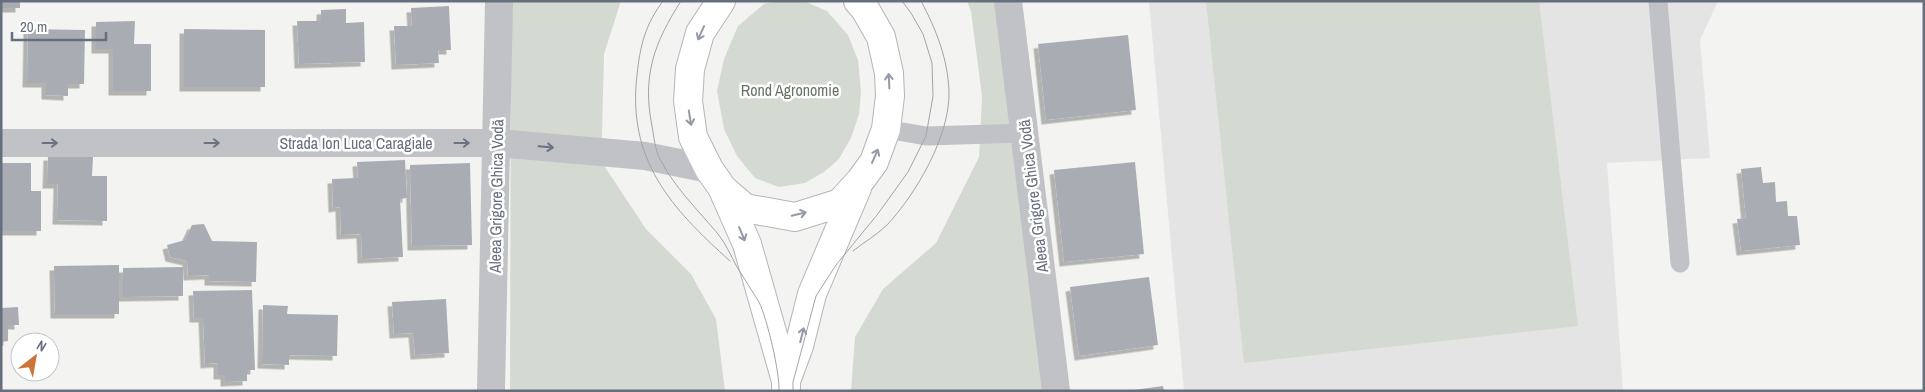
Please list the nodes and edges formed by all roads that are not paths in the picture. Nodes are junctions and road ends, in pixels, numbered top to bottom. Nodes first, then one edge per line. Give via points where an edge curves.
1 (500, 1) edge
2 (721, 1) edge
3 (858, 1) edge
4 (1008, 1) edge
5 (1658, 1) edge
6 (886, 129) junction
7 (1026, 133) junction
8 (1, 143) edge
9 (498, 143) junction
10 (716, 179) junction
11 (860, 181) junction
12 (1680, 263) dead end
13 (786, 386) edge
14 (492, 391) edge
15 (1056, 391) edge

1 - 9 street, Aleea Grigore Ghica Vodă
2 -> 10 main road via 700,33 690,70 688,93 693,137
6 -> 3 main road via 889,73 881,37
4 - 7 street, Aleea Grigore Ghica Vodă
5 - 12 lane
6 - 7 lane via 926,136
11 -> 6 main road via 874,162
7 - 15 street, Aleea Grigore Ghica Vodă
8 -> 9 street, Strada Ion Luca Caragiale
9 -> 10 street, Strada Ion Luca Caragiale via 645,156
9 - 14 street, Aleea Grigore Ghica Vodă
10 -> 11 main road via 746,208 795,217 840,204
10 -> 13 main road via 747,244
13 -> 11 main road via 812,294

